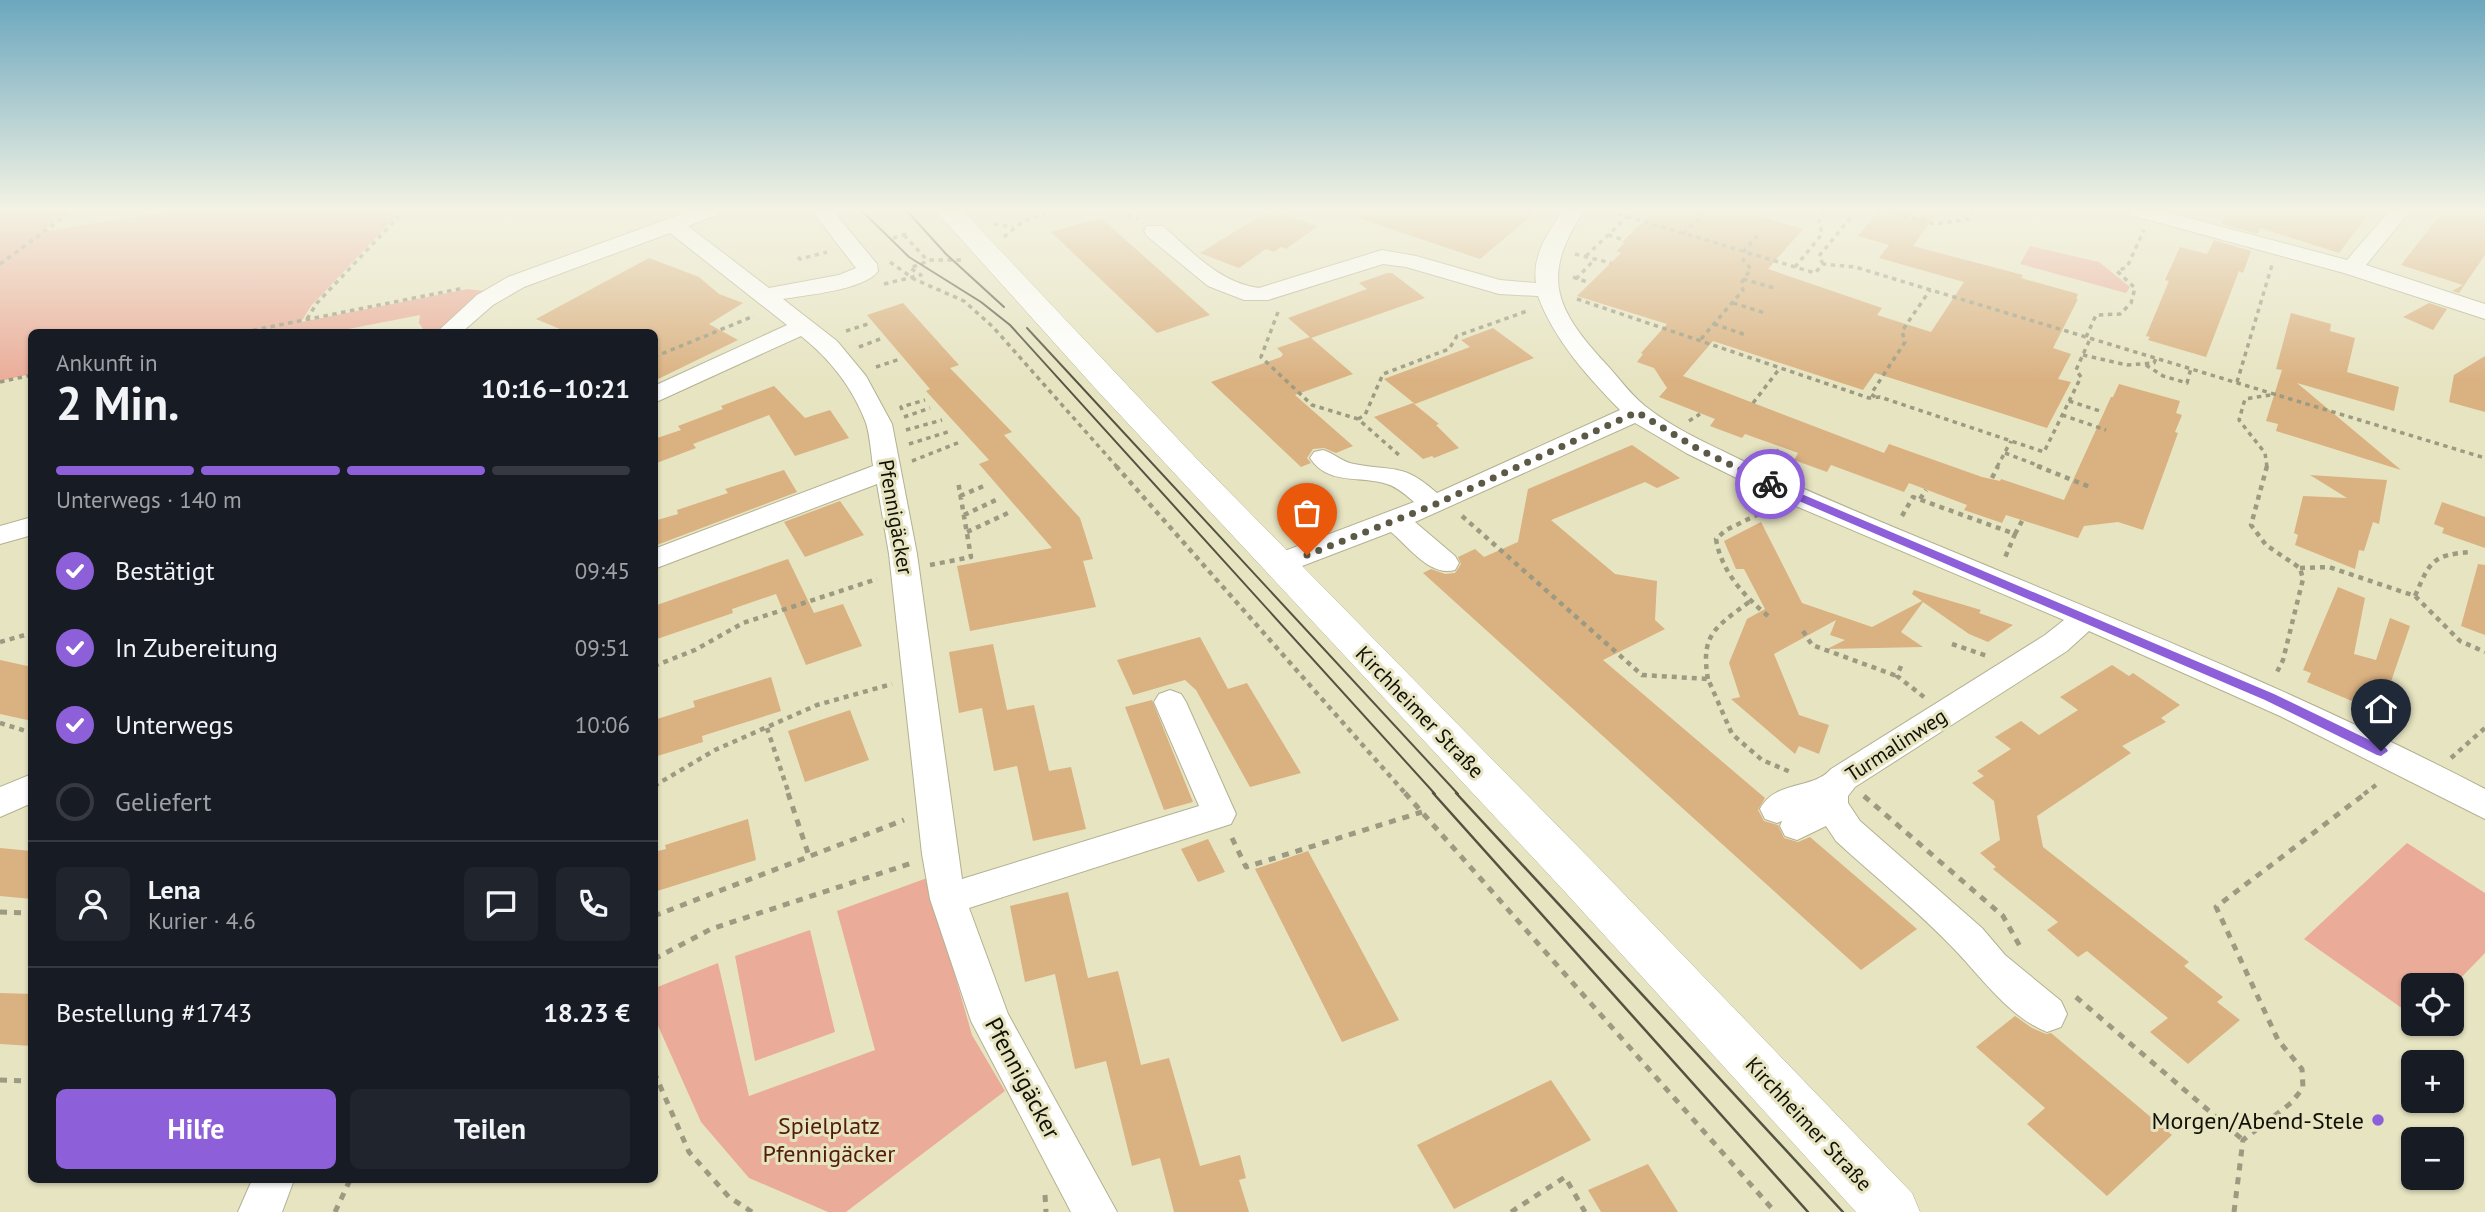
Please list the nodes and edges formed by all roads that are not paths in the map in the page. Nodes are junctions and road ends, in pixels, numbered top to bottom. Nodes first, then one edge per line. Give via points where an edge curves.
1 (553, 268) edge
2 (728, 268) edge
3 (867, 268) edge
4 (1001, 268) edge
5 (1199, 268) edge
6 (1348, 268) edge
7 (1429, 268) edge
8 (1545, 268) edge
9 (2352, 268) edge
10 (1550, 301) junction
11 (783, 310) junction
12 (2485, 312) edge
13 (452, 329) edge
14 (658, 393) edge
15 (1637, 412) junction
16 (890, 444) junction
17 (1323, 458) dead end
18 (1439, 503) junction
19 (1396, 521) junction
20 (28, 527) edge
21 (0, 535) edge
22 (658, 558) edge
23 (1445, 563) dead end
24 (1279, 564) junction
25 (2083, 617) junction
26 (1170, 702) dead end
27 (28, 790) edge
28 (1835, 792) junction
29 (0, 803) edge
30 (2485, 806) edge
31 (1787, 818) dead end
32 (948, 899) junction
33 (2061, 1005) road end
34 (272, 1183) edge
35 (260, 1212) edge
36 (1095, 1212) edge
37 (1893, 1212) edge

1 - 13 street via 507,287
2 - 11 street, Pfennigäcker
3 - 11 street
4 - 24 main road, Kirchheimer Straße
5 - 6 street via 1222,286 1240,294 1260,295
7 - 10 street
8 - 10 street
9 - 12 street
10 - 15 street via 1573,344
11 - 14 street
11 - 16 street, Pfennigäcker via 836,353 854,376
15 - 18 street
15 - 25 street via 1698,449 1791,495
16 - 22 street
16 - 32 street, Pfennigäcker
17 - 18 street via 1348,473 1392,476
18 - 19 street
19 - 23 street
19 - 24 street
20 - 21 street
24 - 37 main road, Kirchheimer Straße
25 - 28 street, Turmalinweg via 2056,643 1948,711
25 - 30 street via 2270,697
26 - 32 street via 1219,814
27 - 29 street
28 - 31 street
28 - 33 street, Turmalinweg via 1848,831 1969,939 1992,967
32 - 36 street, Pfennigäcker via 991,1021
34 - 35 street

